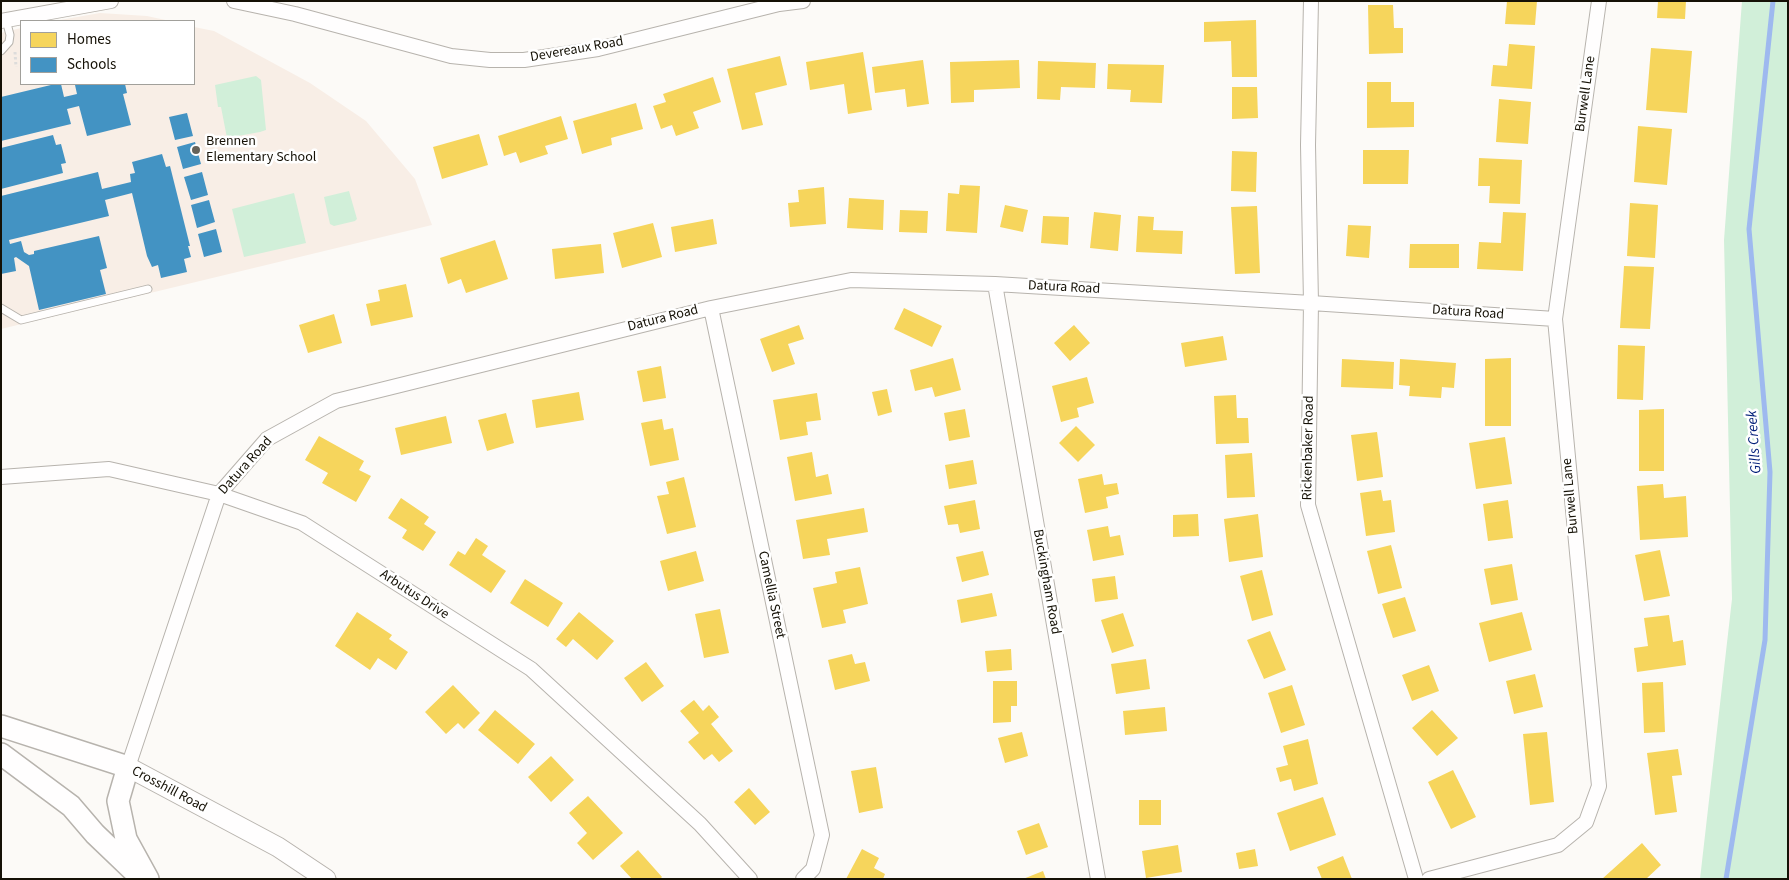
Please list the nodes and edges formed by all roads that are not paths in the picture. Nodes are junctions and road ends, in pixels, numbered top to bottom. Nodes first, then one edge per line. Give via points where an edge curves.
1 (111, 1) edge
2 (234, 1) edge
3 (803, 1) edge
4 (1311, 1) edge
5 (1599, 1) edge
6 (778, 3) edge
7 (4, 20) edge
8 (1, 51) edge
9 (995, 284) junction
10 (148, 290) dead end
11 (1311, 302) junction
12 (1, 308) edge
13 (710, 308) junction
14 (1555, 319) junction
15 (1, 477) edge
16 (219, 494) junction
17 (1, 726) edge
18 (1, 754) edge
19 (128, 767) junction
20 (142, 879) edge
21 (148, 879) edge
22 (326, 879) edge
23 (750, 879) edge
24 (804, 879) edge
25 (1098, 879) edge
26 (1416, 879) edge
27 (1429, 879) edge

1 - 7 street
2 - 6 street, Devereaux Road via 451,56 499,60 532,59 598,49
3 - 6 street, Devereaux Road
4 - 11 street, Rickenbaker Road via 1308,145
5 - 14 street, Burwell Lane
7 - 8 lane via 10,35 9,42
9 - 11 street, Datura Road
9 - 13 street, Datura Road via 851,280
9 - 25 street, Buckingham Road
10 - 12 lane via 20,320
11 - 14 street, Datura Road
11 - 26 street, Rickenbaker Road via 1308,505
13 - 16 street, Datura Road via 336,401 267,439
13 - 24 street, Camellia Street via 822,835 813,869
14 - 27 street, Burwell Lane via 1599,786 1586,822 1558,845
15 - 16 street, Arbutus Drive via 109,469
16 - 19 street, Datura Road
16 - 23 street, Arbutus Drive via 302,523 531,669 700,824
17 - 19 main road, Crosshill Road
18 - 20 main road via 71,806
19 - 21 main road, Datura Road via 118,801 126,839
19 - 22 main road, Crosshill Road via 278,847

